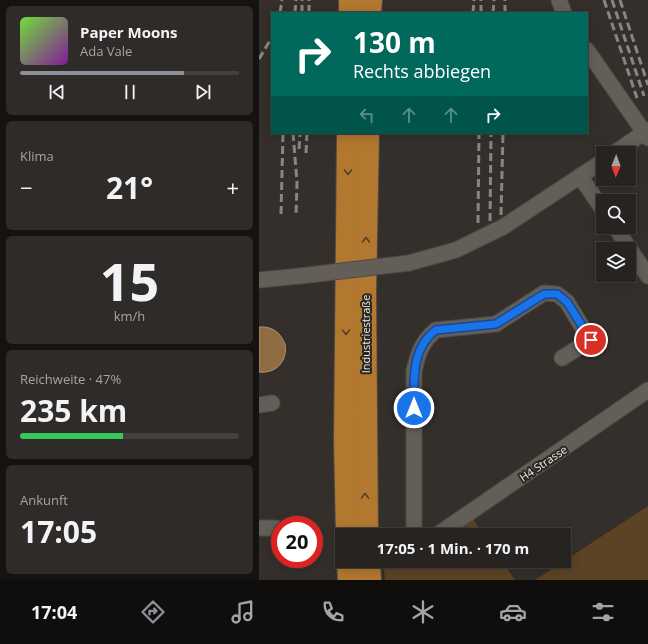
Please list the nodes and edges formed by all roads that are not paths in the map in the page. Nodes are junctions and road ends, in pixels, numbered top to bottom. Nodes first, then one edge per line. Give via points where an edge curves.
1 (350, 0) edge
2 (371, 0) edge
3 (559, 0) edge
4 (350, 12) edge
5 (370, 12) edge
6 (564, 12) edge
7 (588, 51) edge
8 (348, 134) edge
9 (368, 134) edge
10 (647, 134) edge
11 (626, 146) edge
12 (596, 166) edge
13 (580, 176) junction
14 (596, 200) edge
15 (620, 234) edge
16 (648, 276) edge
17 (259, 280) edge
18 (562, 358) dead end
19 (648, 390) edge
20 (259, 528) edge
21 (271, 528) edge
22 (347, 528) edge
23 (367, 528) edge
24 (414, 528) edge
25 (447, 528) edge
26 (348, 568) edge
27 (369, 568) edge
28 (349, 580) edge
29 (370, 580) edge

1 - 4 highway
2 - 5 highway
3 - 6 lane
7 - 10 lane
8 -> 22 highway, Industriestraße via 345,433
23 -> 9 highway, Industriestraße via 365,292
10 - 11 lane
12 - 13 lane
13 - 14 lane
13 - 17 lane, bridge via 503,228 456,250 409,263
15 - 16 lane
18 - 24 lane via 591,340 567,302 557,294 544,294 496,324 436,330 428,336 420,349 414,370
19 - 25 lane, H4 Strasse
20 - 21 lane
26 - 28 highway
27 - 29 highway

